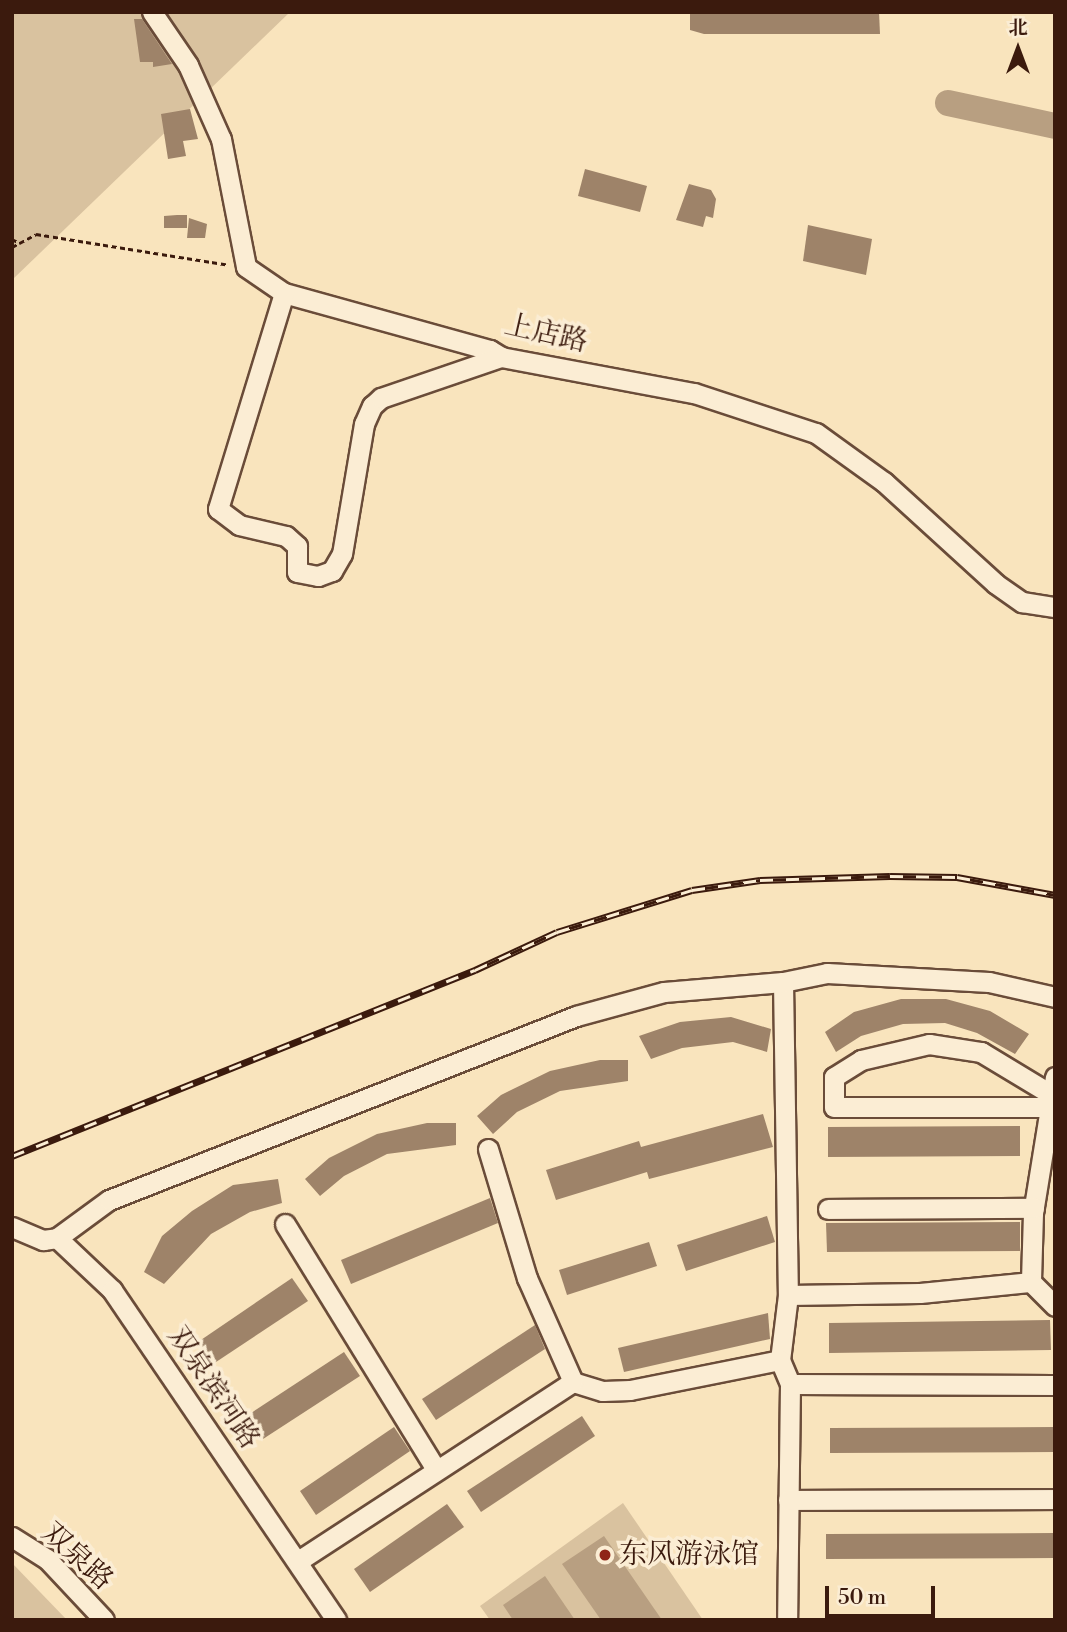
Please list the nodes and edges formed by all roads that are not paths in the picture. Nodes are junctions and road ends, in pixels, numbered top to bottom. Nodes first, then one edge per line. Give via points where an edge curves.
1 (152, 12) edge
2 (284, 293) junction
3 (500, 357) junction
4 (1055, 607) edge
5 (783, 982) junction
6 (1055, 997) edge
7 (1052, 1093) edge
8 (488, 1149) dead end
9 (1034, 1208) junction
10 (828, 1209) dead end
11 (285, 1224) dead end
12 (12, 1227) edge
13 (57, 1238) junction
14 (1031, 1282) junction
15 (788, 1295) junction
16 (1055, 1306) edge
17 (780, 1360) junction
18 (573, 1382) junction
19 (790, 1384) junction
20 (1055, 1385) edge
21 (436, 1469) junction
22 (1055, 1499) edge
23 (788, 1500) junction
24 (12, 1537) edge
25 (298, 1560) junction
26 (104, 1620) edge
27 (336, 1620) edge
28 (787, 1620) edge

1 - 2 street, 上店路 via 188,65 221,139 246,267
2 - 3 street, 上店路 via 490,350
2 - 3 street via 218,509 239,525 286,536 297,546 297,572 318,576 332,571 342,554 364,425 372,406 381,398
3 - 4 street, 上店路 via 694,393 816,433 884,482 996,584 1022,602
5 - 6 street via 840,974 989,982
5 - 13 street via 664,992 576,1017 109,1200
5 - 15 street
7 - 7 street via 981,1052 929,1044 861,1060 834,1077 834,1107
7 - 9 street
8 - 18 street via 527,1278
9 - 10 street
9 - 14 street
11 - 21 street
12 - 13 street via 43,1240
13 - 25 street, 双泉滨河路 via 112,1290
14 - 15 street via 920,1293
14 - 16 street
15 - 17 street
17 - 18 street via 630,1390 603,1391
17 - 19 street
18 - 21 street
19 - 20 street
19 - 23 street
21 - 25 street
22 - 23 street
23 - 28 street
24 - 26 street, 双泉路 via 47,1559
25 - 27 street, 双泉滨河路

